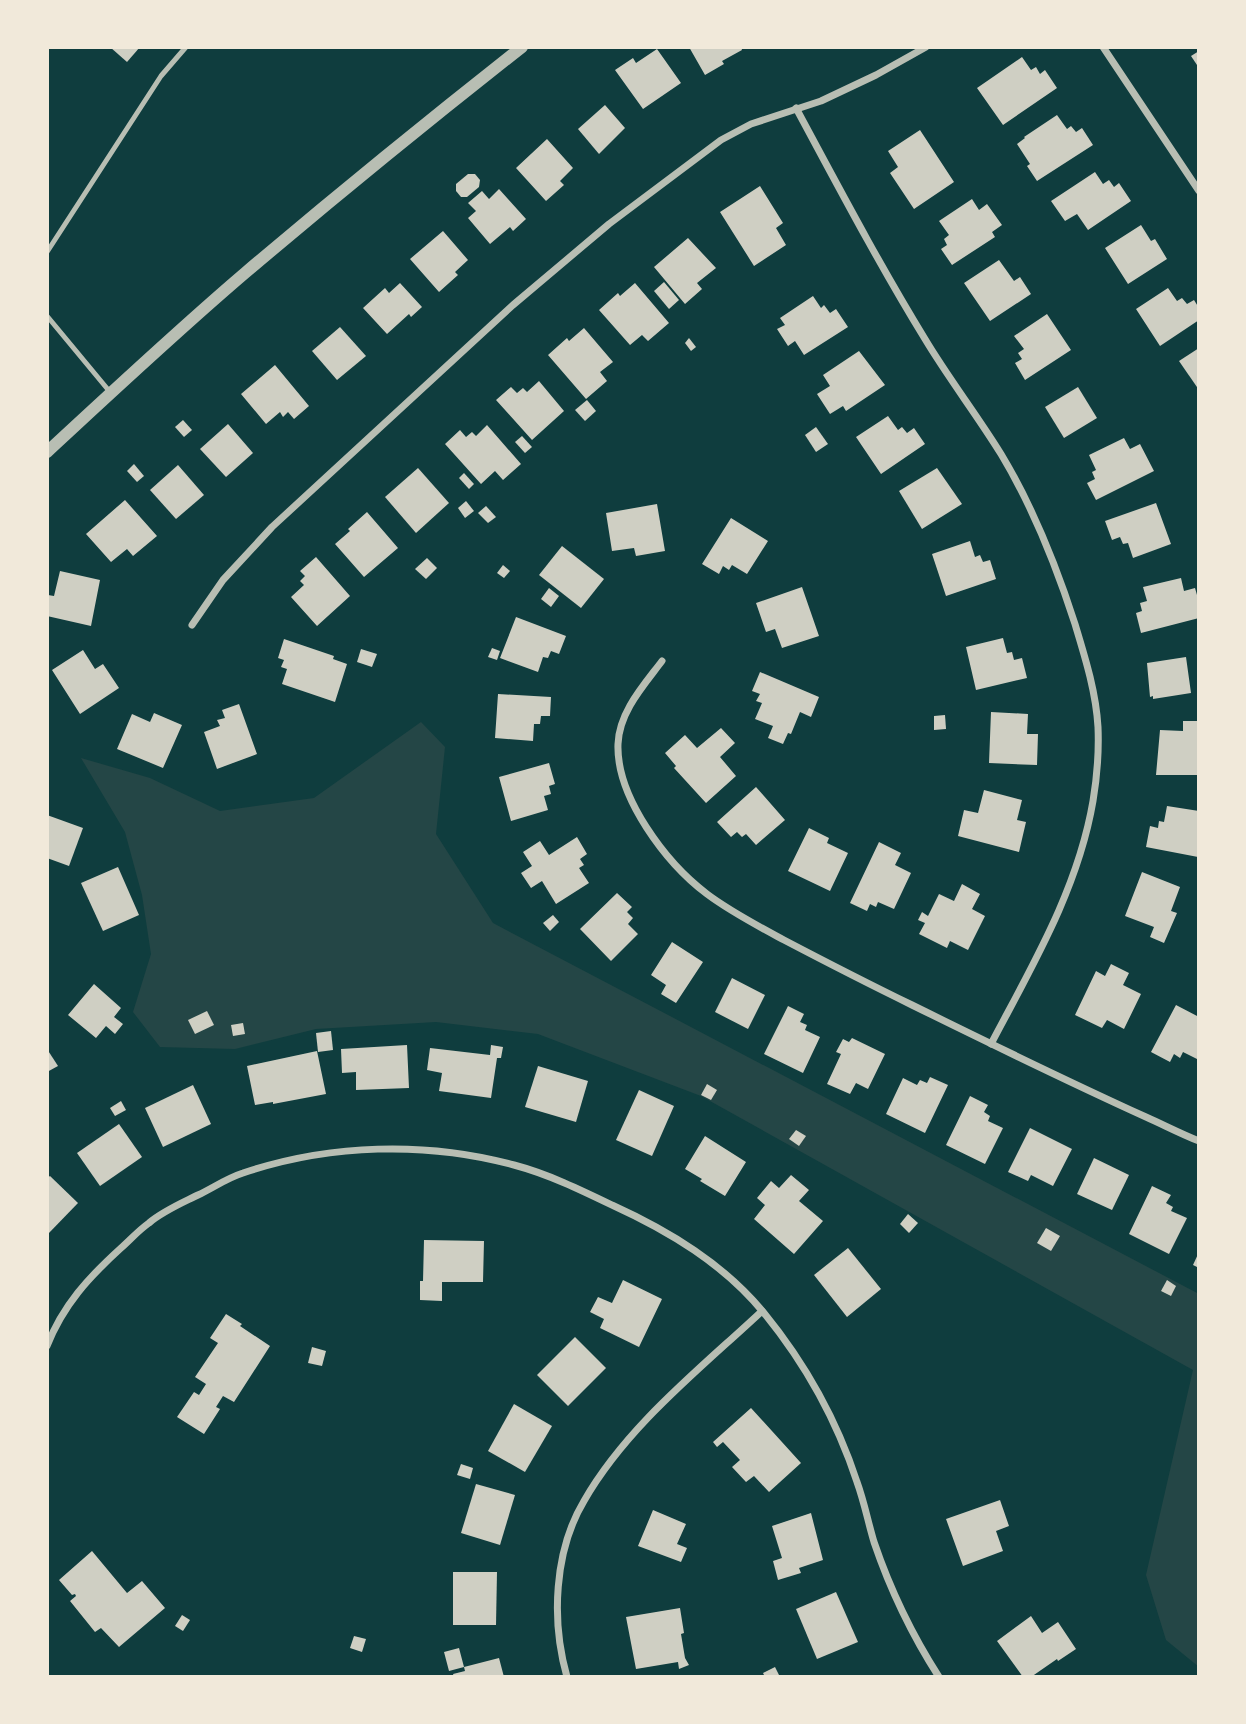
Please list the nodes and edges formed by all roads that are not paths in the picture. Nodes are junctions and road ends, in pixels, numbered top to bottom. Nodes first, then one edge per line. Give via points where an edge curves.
1 (186, 47) edge
2 (522, 47) edge
3 (926, 47) edge
4 (1103, 47) edge
5 (796, 108) junction
6 (1199, 191) edge
7 (47, 252) edge
8 (47, 316) edge
9 (111, 392) junction
10 (47, 452) edge
11 (192, 625) dead end
12 (662, 661) dead end
13 (991, 1044) junction
14 (1199, 1142) edge
15 (762, 1311) junction
16 (47, 1346) edge
17 (567, 1677) edge
18 (939, 1677) edge

1 - 7 lane via 161,76
2 - 9 street via 243,275
3 - 5 street via 821,101
4 - 6 street
5 - 11 street via 751,124 710,147 513,305 272,527 223,580
5 - 13 street via 882,268 1002,456 1028,505 1056,568 1091,684 1098,726 1097,760 1081,854 1046,940
8 - 9 lane
9 - 10 street
12 - 13 street via 623,719 618,744 620,772 651,834 681,871 752,922
13 - 14 street
15 - 16 street via 680,1239 575,1188 515,1165 459,1154 347,1150 240,1173 151,1221 74,1296
15 - 17 street via 646,1421 582,1502 566,1542 558,1584 558,1629
15 - 18 street via 793,1351 840,1440 900,1606

